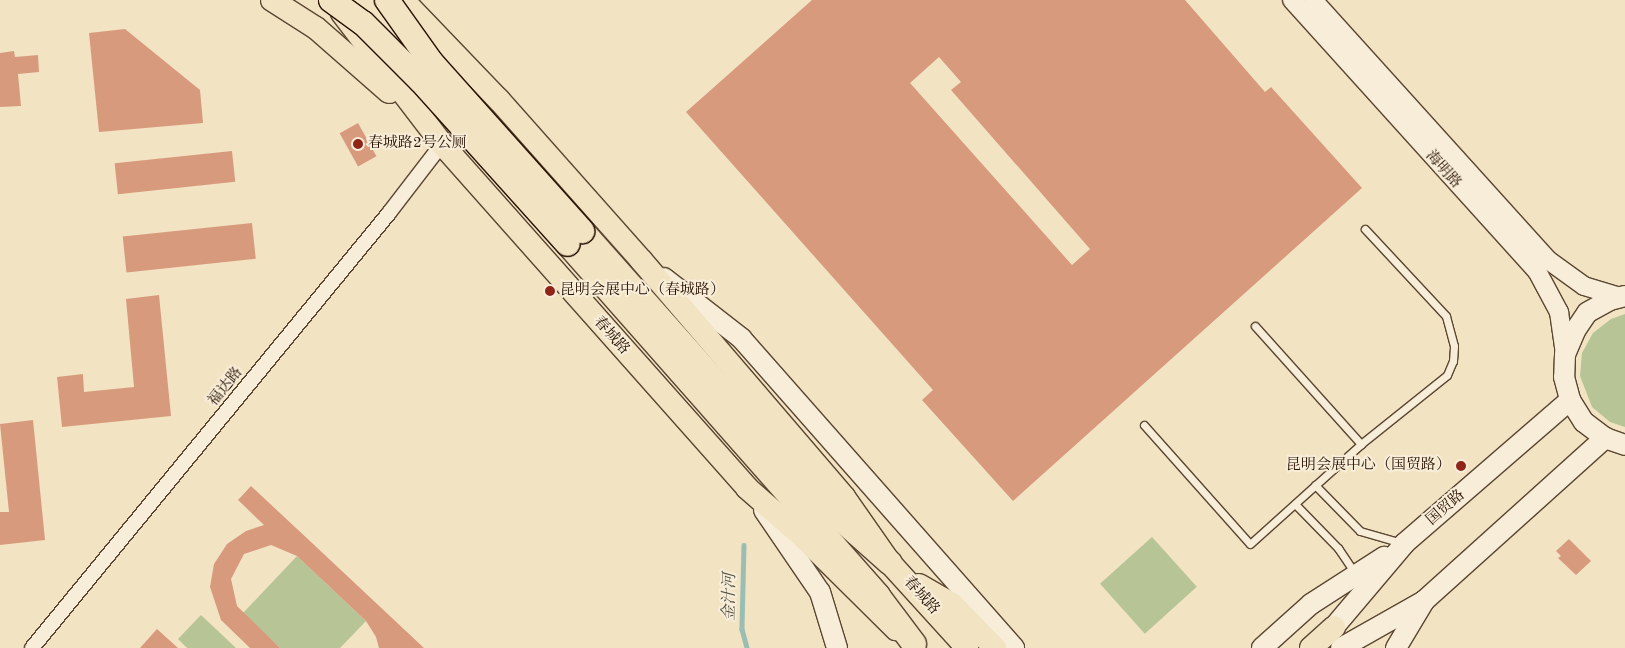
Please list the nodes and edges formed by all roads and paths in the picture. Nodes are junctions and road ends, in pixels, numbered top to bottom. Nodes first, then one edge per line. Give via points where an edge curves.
1 (272, 0) edge
2 (332, 0) edge
3 (387, 0) edge
4 (403, 0) edge
5 (414, 0) edge
6 (1292, 0) edge
7 (1313, 0) edge
8 (493, 94) junction
9 (442, 144) junction
10 (1365, 229) dead end
11 (575, 238) junction
12 (641, 260) junction
13 (1623, 296) edge
14 (1255, 326) dead end
15 (1565, 354) junction
16 (1570, 400) junction
17 (1144, 425) dead end
18 (1605, 438) junction
19 (1361, 444) junction
20 (1625, 445) edge
21 (1315, 485) junction
22 (748, 488) junction
23 (1294, 504) junction
24 (1405, 543) junction
25 (897, 570) junction
26 (1356, 575) junction
27 (1424, 601) junction
28 (1338, 638) edge
29 (916, 646) edge
30 (32, 648) edge
31 (837, 648) edge
32 (967, 648) edge
33 (995, 648) edge
34 (1014, 648) edge
35 (1262, 648) edge
36 (1311, 648) edge
37 (1396, 648) edge

1 - 9 main road via 316,28 348,54
2 - 9 main road, 春城路
2 - 11 highway, bridge via 364,24
3 - 11 highway, bridge via 431,62
4 - 8 main road, 春城路
5 - 8 main road
6 - 15 street, 海明路 via 1537,271 1560,312
7 - 13 street, 海明路 via 1548,260 1584,286
8 - 12 main road, 春城路
9 - 22 main road, 春城路
9 - 30 street, 福达路 via 389,214
10 - 19 lane via 1446,316 1454,346 1447,375
11 - 25 highway via 825,505
11 - 29 highway via 878,596
12 - 25 main road, 春城路 via 844,497
12 - 34 main road via 741,338
13 - 15 main road via 1587,313 1574,331
14 - 19 lane
15 - 16 main road via 1564,377
16 - 18 main road via 1584,422
16 - 24 main road, 国贸路
17 - 23 lane via 1250,544
18 - 20 main road
18 - 27 main road
19 - 21 lane
21 - 23 lane
21 - 24 lane via 1360,531
22 - 29 main road, 春城路 via 802,537 879,616
22 - 31 main road via 820,592
23 - 26 lane via 1338,548
24 - 26 main road
24 - 28 main road, 国贸路
25 - 32 main road, 春城路
25 - 33 main road via 952,604
26 - 35 main road via 1312,604
27 - 28 main road
27 - 37 main road
28 - 36 main road

